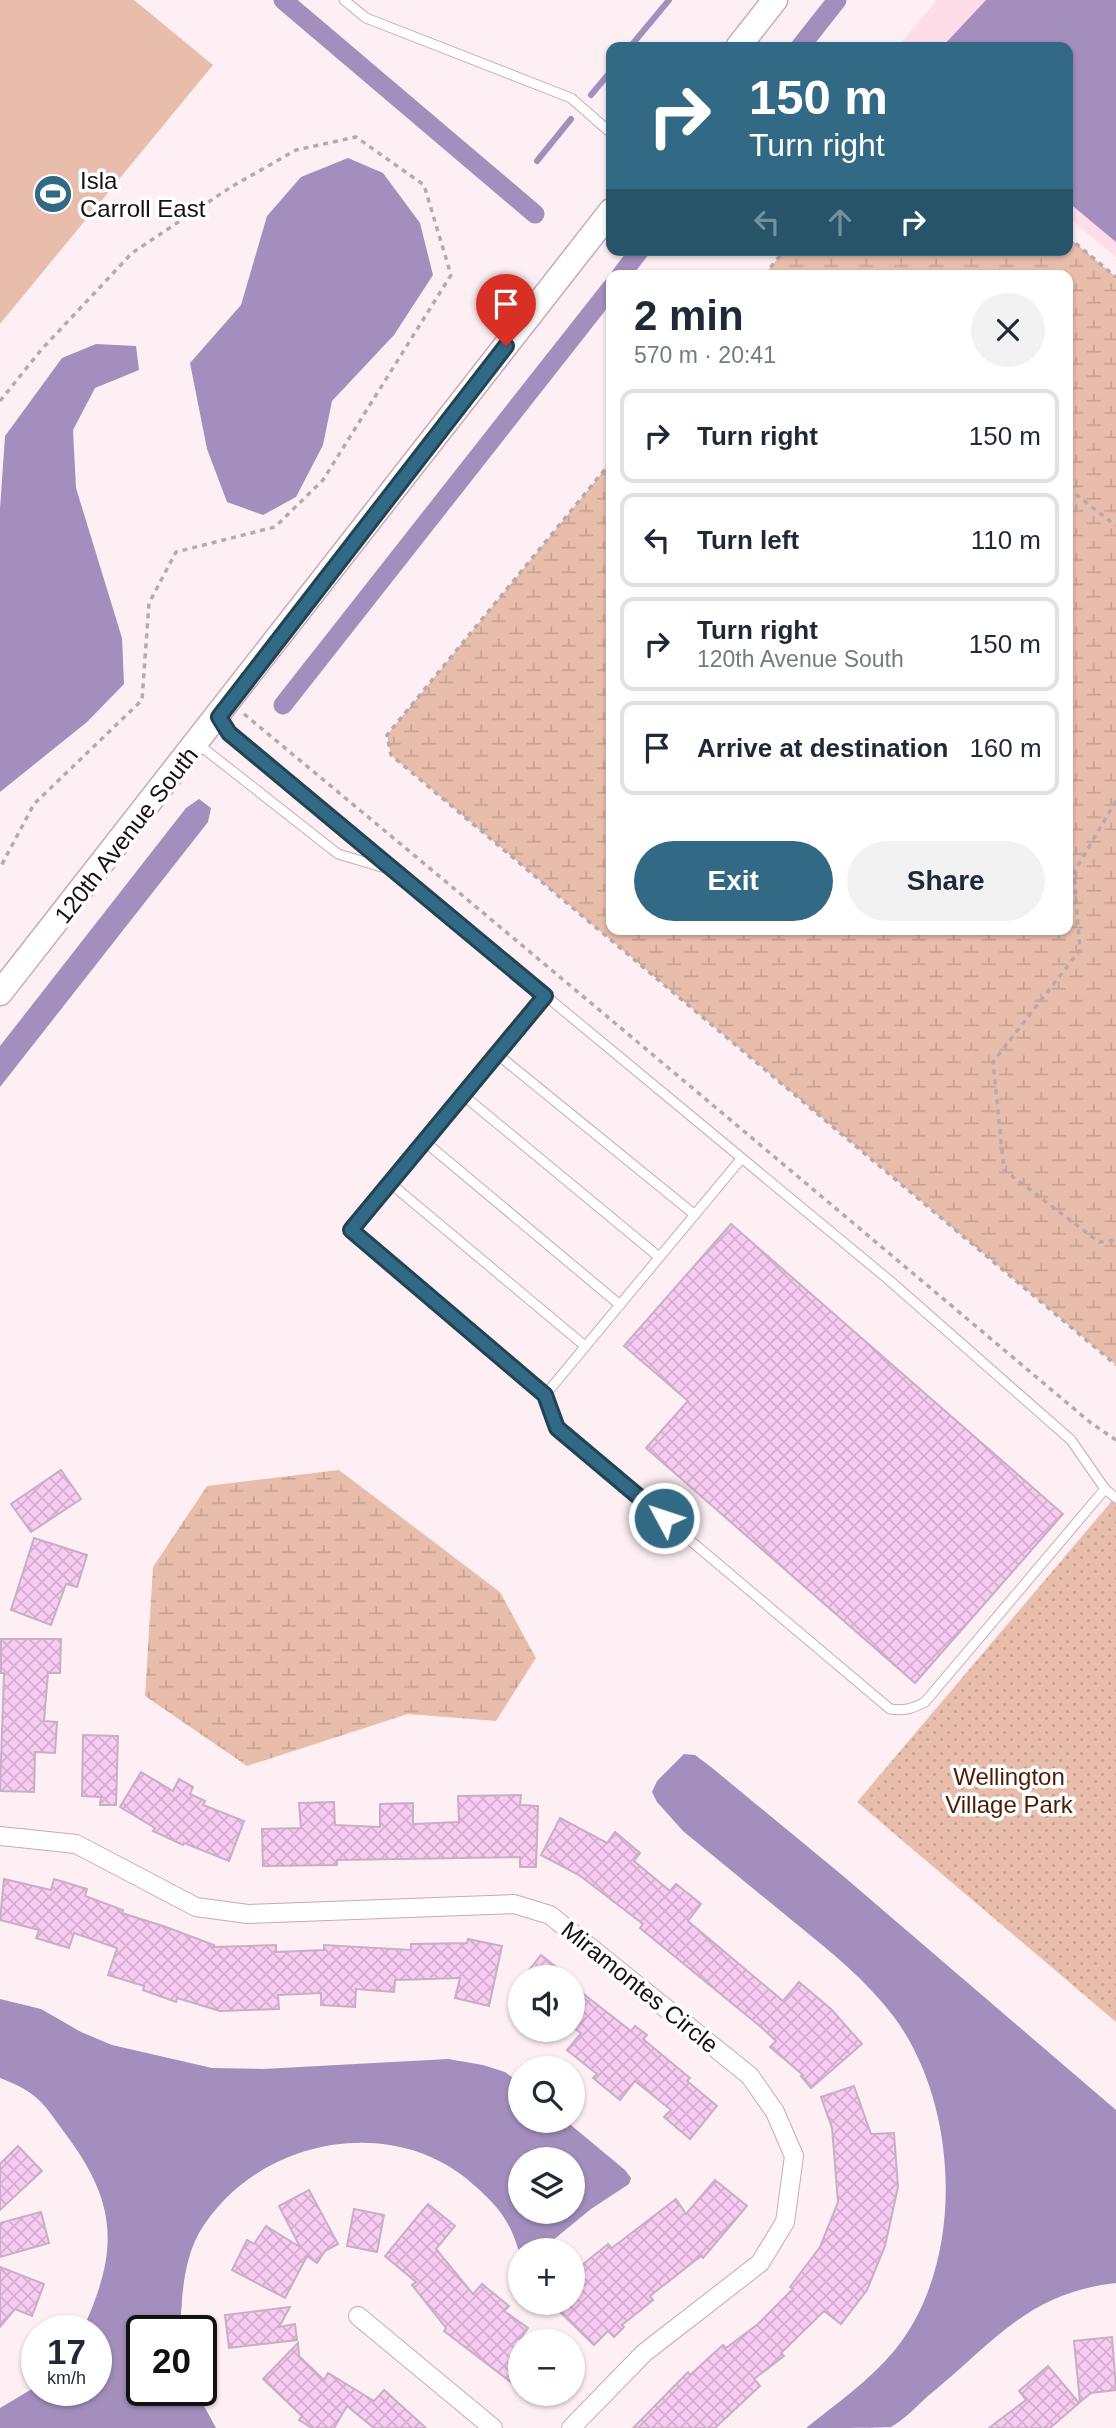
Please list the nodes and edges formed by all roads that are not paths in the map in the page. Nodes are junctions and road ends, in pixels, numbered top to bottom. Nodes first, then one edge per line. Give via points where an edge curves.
1 (344, 0) edge
2 (775, 0) edge
3 (742, 42) edge
4 (606, 129) edge
5 (606, 217) edge
6 (219, 717) junction
7 (198, 744) junction
8 (395, 871) junction
9 (0, 993) edge
10 (545, 996) junction
11 (497, 1054) junction
12 (463, 1095) junction
13 (424, 1141) junction
14 (741, 1159) junction
15 (390, 1183) junction
16 (695, 1215) junction
17 (659, 1257) junction
18 (620, 1305) junction
19 (585, 1346) junction
20 (545, 1395) junction
21 (1105, 1489) junction
22 (1116, 1498) edge
23 (0, 1836) edge
24 (358, 2316) dead end
25 (493, 2428) edge
26 (571, 2428) edge

1 - 4 lane via 366,18 571,98
2 - 3 street
5 - 6 street, 120th Avenue South
6 - 7 street, 120th Avenue South
6 - 8 lane via 229,733
7 - 8 lane via 338,854
7 - 9 street, 120th Avenue South
8 - 10 lane
10 - 11 lane
10 - 14 lane
11 - 12 lane
11 - 16 lane
12 - 13 lane
12 - 17 lane
13 - 15 lane
13 - 18 lane
14 - 16 lane
14 - 21 lane via 890,1280 1071,1440
15 - 19 lane
15 - 20 lane via 351,1230
16 - 17 lane
17 - 18 lane
18 - 19 lane
19 - 20 lane
20 - 21 lane via 557,1428 890,1709 912,1710 925,1702
21 - 22 lane
23 - 26 street, Miramontes Circle via 76,1844 196,1907 248,1914 514,1905 550,1915 750,2076 775,2112 794,2156 785,2222 760,2263 644,2353
24 - 25 street

